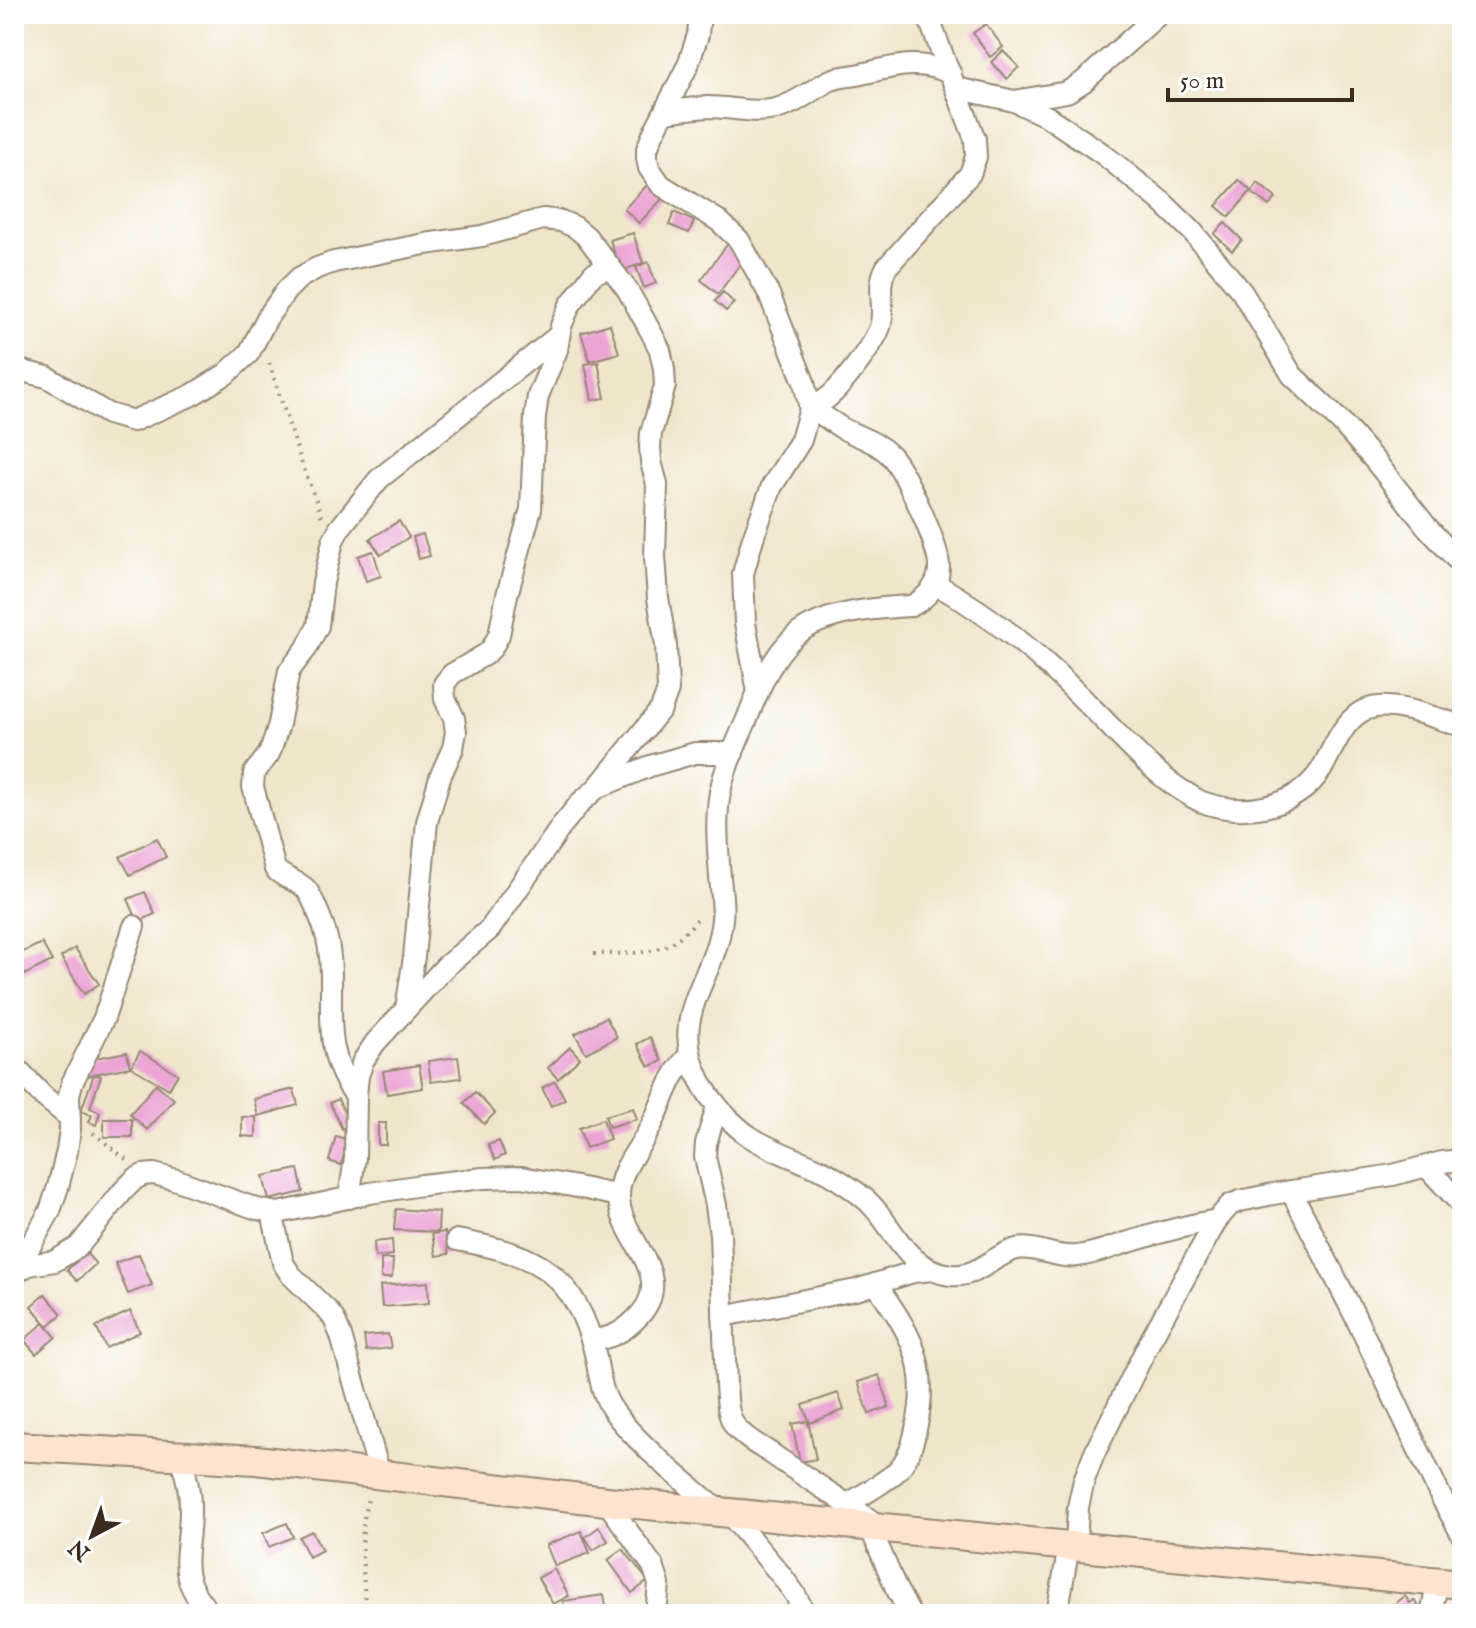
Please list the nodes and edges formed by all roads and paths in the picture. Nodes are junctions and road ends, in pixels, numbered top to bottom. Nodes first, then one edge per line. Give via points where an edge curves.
1 (700, 14) edge
2 (927, 14) edge
3 (1159, 14) edge
4 (954, 81) junction
5 (1014, 101) junction
6 (665, 112) junction
7 (610, 267) junction
8 (259, 334) junction
9 (559, 335) junction
10 (14, 369) edge
11 (810, 409) junction
12 (333, 541) junction
13 (1462, 565) edge
14 (936, 584) junction
15 (758, 692) junction
16 (1462, 726) edge
17 (733, 753) junction
18 (597, 788) junction
19 (723, 896) junction
20 (134, 926) dead end
21 (594, 954) dead end
22 (406, 1009) junction
23 (690, 1055) junction
24 (14, 1065) edge
25 (356, 1096) junction
26 (715, 1103) junction
27 (70, 1118) junction
28 (1462, 1160) edge
29 (1427, 1167) junction
30 (143, 1175) junction
31 (1291, 1191) junction
32 (619, 1196) junction
33 (349, 1198) junction
34 (1462, 1205) edge
35 (272, 1212) junction
36 (1217, 1220) junction
37 (457, 1240) dead end
38 (19, 1260) edge
39 (932, 1270) junction
40 (876, 1284) junction
41 (723, 1316) junction
42 (591, 1339) junction
43 (14, 1446) edge
44 (180, 1456) junction
45 (385, 1475) junction
46 (606, 1501) junction
47 (848, 1504) junction
48 (723, 1511) junction
49 (874, 1526) junction
50 (1462, 1535) edge
51 (1073, 1546) junction
52 (1450, 1582) edge
53 (211, 1614) edge
54 (365, 1614) edge
55 (656, 1614) edge
56 (805, 1614) edge
57 (910, 1614) edge
58 (1057, 1614) edge
59 (1431, 1614) edge

1 - 6 street via 688,65
2 - 4 street
3 - 5 street via 1067,92
4 - 5 street
4 - 6 street via 941,69 906,64 835,78 777,109
4 - 11 street via 975,139 970,174 886,268 879,282 882,322 876,338 828,398
5 - 13 street via 1103,154 1192,231 1242,292 1292,375 1341,422
6 - 11 street via 647,149 649,168 661,185 719,221 739,240 769,294
7 - 8 street via 575,227 543,219 317,268 286,291
7 - 9 street via 581,287
7 - 18 street via 640,310 664,369 665,386 650,446 657,484 655,557 668,690 661,709
8 - 10 street via 249,353 226,374 133,421 108,414 47,377
8 - 12 path
9 - 12 street via 379,479
9 - 22 street via 538,396 531,509 499,635 486,654 444,684 456,732 427,822
11 - 14 street via 891,456 935,548 940,568
11 - 15 street via 801,440 772,486 743,574 745,623
12 - 25 street via 318,626 289,671 279,724 254,773 253,787 275,869 305,888 325,927 335,1058
14 - 15 street via 911,606 818,621 795,636
14 - 16 street via 1028,648 1160,776 1198,801 1221,808 1261,808 1304,789 1349,722 1364,709 1402,709
15 - 17 street
17 - 18 street via 687,755
17 - 19 street via 720,792
18 - 22 street via 563,824 490,929
19 - 21 path via 682,936 659,949
19 - 23 street via 716,949 689,1017
20 - 27 street via 104,1018 72,1083
22 - 25 street via 363,1061
23 - 26 street
23 - 32 street via 680,1064 625,1169
24 - 27 street
25 - 33 street
26 - 39 street via 753,1139 828,1174 875,1206 910,1257
26 - 41 street via 705,1157 720,1234
27 - 30 path
27 - 38 street via 67,1151 50,1211
28 - 29 street
29 - 31 street
29 - 34 street
30 - 35 street via 177,1180
30 - 38 street via 62,1258 29,1265
31 - 36 street via 1240,1201
31 - 50 street
32 - 33 street via 522,1177 422,1185
32 - 42 street via 652,1288 640,1316 628,1327
33 - 35 street
35 - 45 street via 283,1263 328,1311 341,1336
36 - 39 street via 1090,1254 1063,1257 1013,1249 974,1272 950,1275
36 - 51 street via 1094,1454
37 - 42 street via 502,1248 544,1267 571,1296
39 - 40 street
40 - 41 street
40 - 47 street via 916,1353 921,1373 919,1418 904,1462
41 - 47 street via 728,1408 735,1426
42 - 48 street via 602,1386 625,1426
43 - 44 street
44 - 45 street
44 - 53 street via 190,1506 188,1580
45 - 46 street
45 - 54 path via 364,1514
46 - 48 street
46 - 55 street via 653,1566 659,1584
47 - 49 street
48 - 49 street
48 - 56 street via 781,1575
49 - 51 street
49 - 57 street
51 - 52 street
51 - 58 street
52 - 59 street

